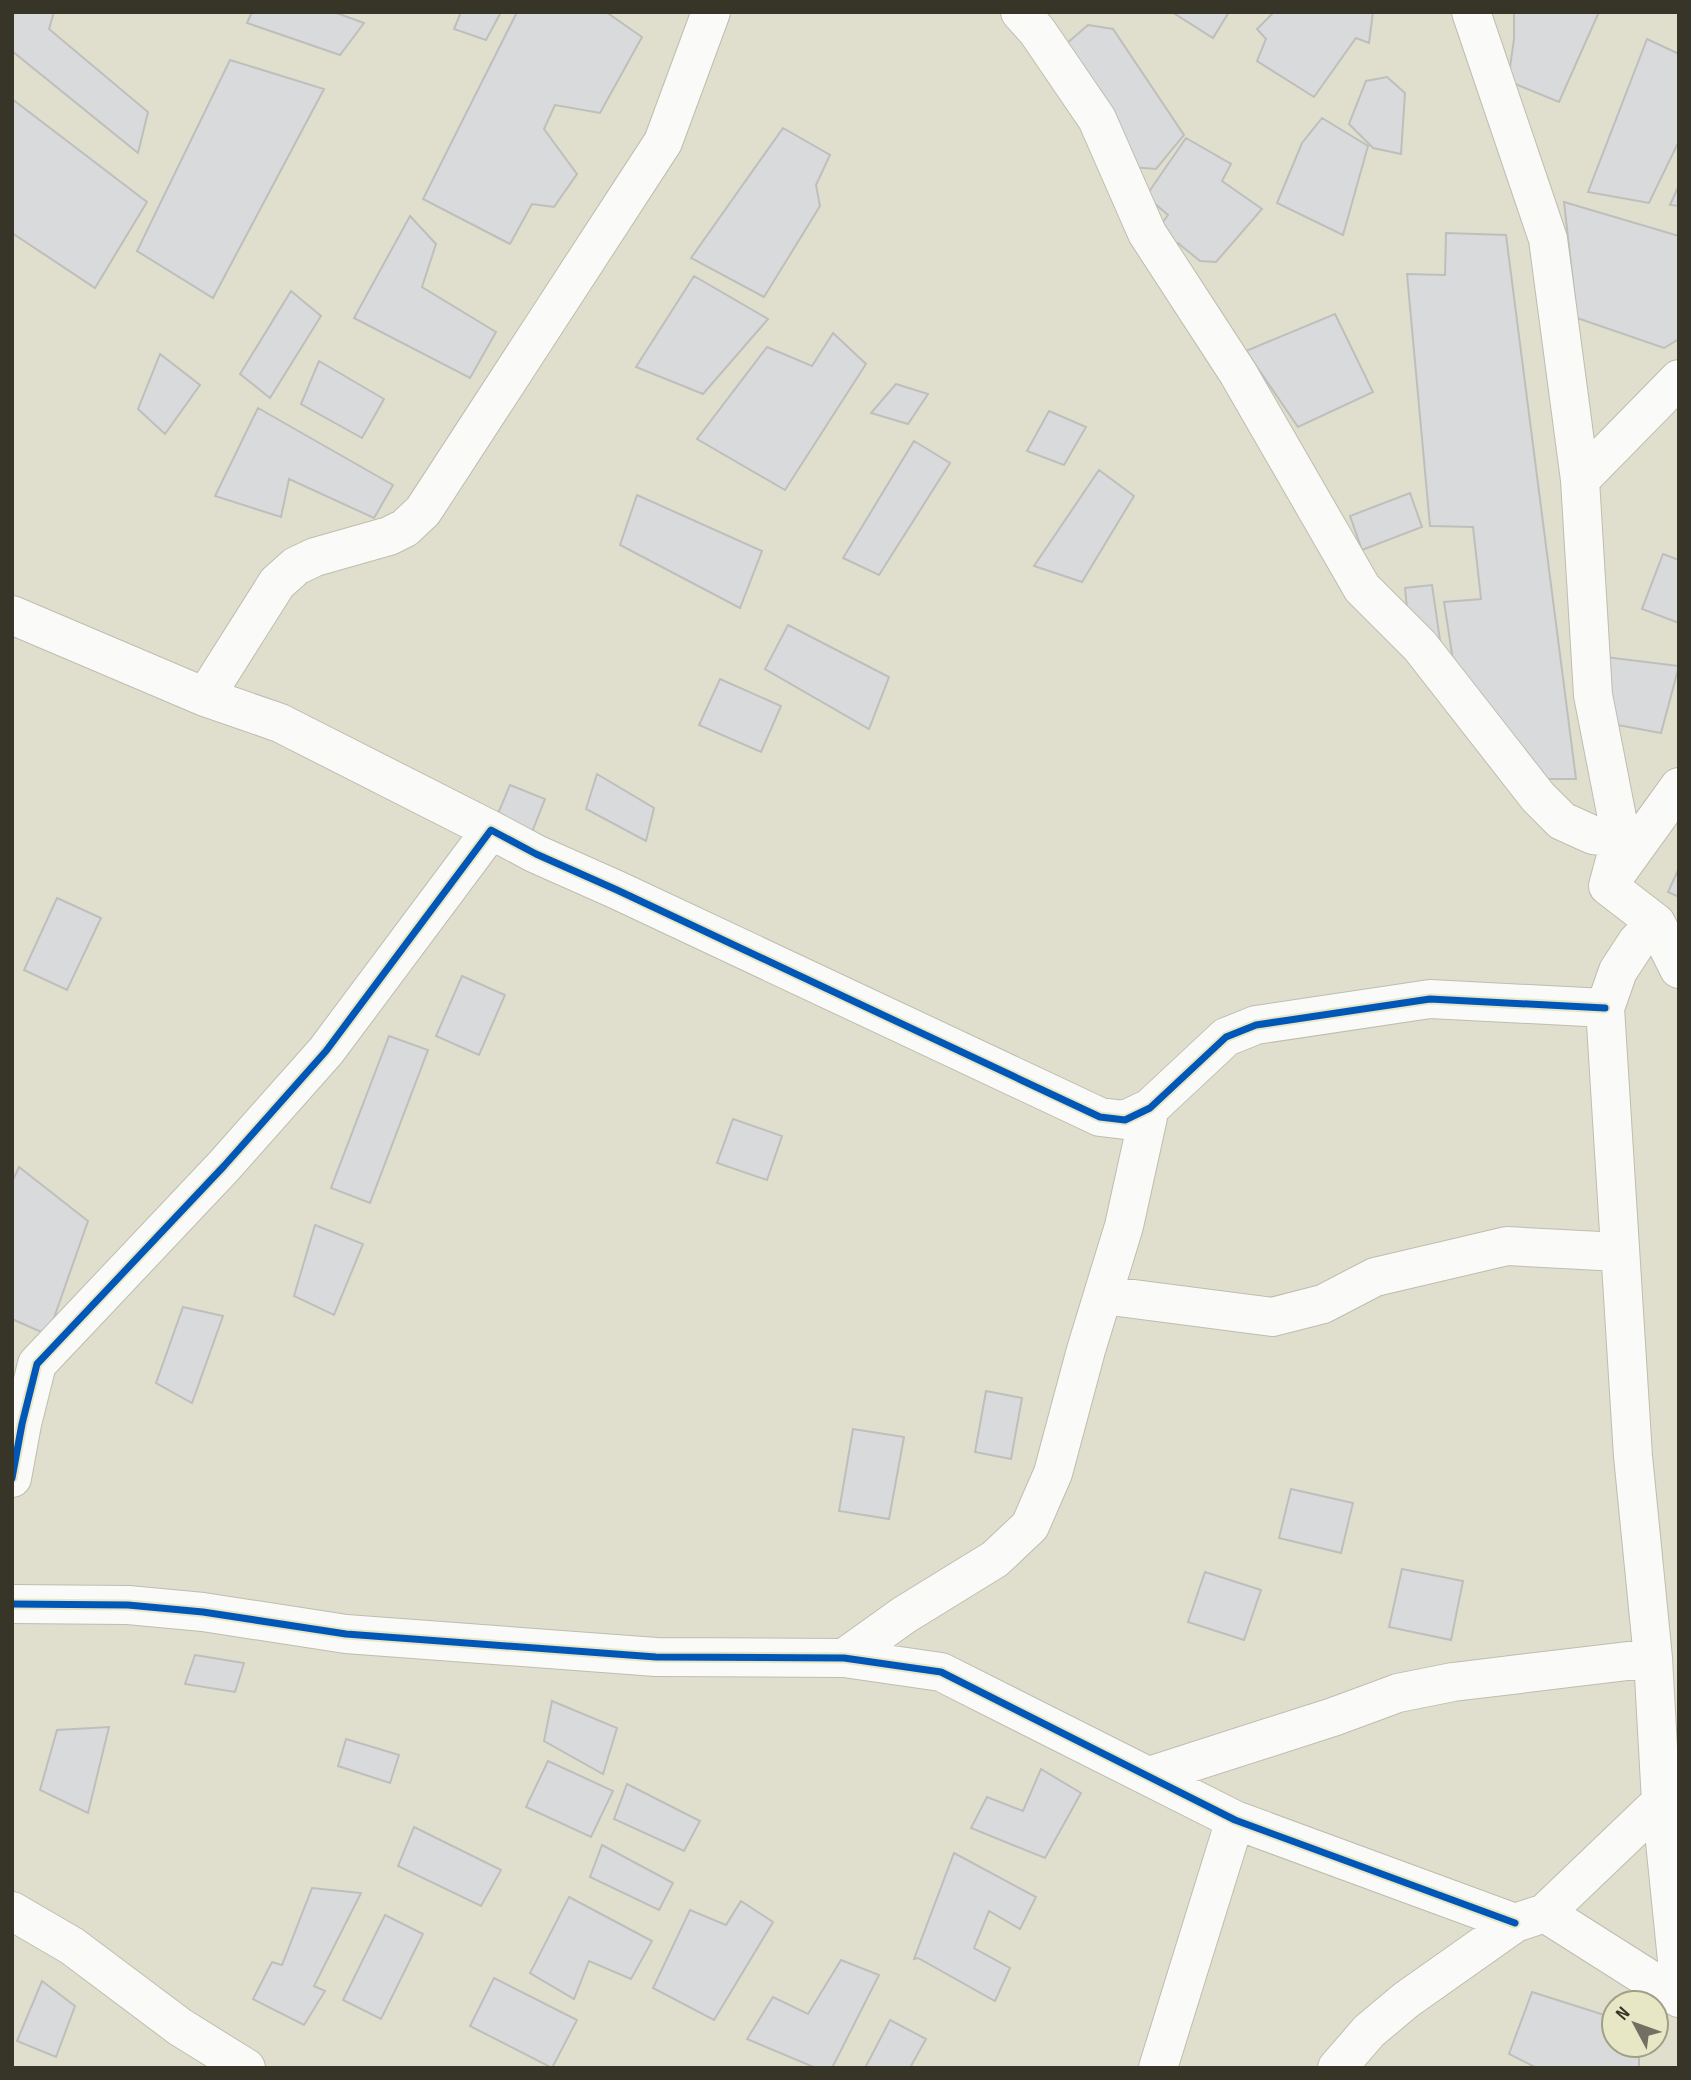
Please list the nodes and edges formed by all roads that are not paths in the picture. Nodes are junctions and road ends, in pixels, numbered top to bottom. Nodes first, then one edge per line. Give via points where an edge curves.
1 (711, 12) edge
2 (1020, 12) edge
3 (1471, 12) edge
4 (1679, 379) edge
5 (1580, 480) junction
6 (12, 615) edge
7 (205, 698) junction
8 (1679, 787) edge
9 (491, 830) junction
10 (1621, 838) junction
11 (1608, 886) junction
12 (1656, 923) junction
13 (1679, 970) edge
14 (1605, 1008) junction
15 (1150, 1108) junction
16 (1619, 1252) junction
17 (1103, 1295) junction
18 (25, 1356) edge
19 (12, 1478) edge
20 (12, 1604) edge
21 (844, 1658) junction
22 (1653, 1658) junction
23 (1149, 1776) junction
24 (1670, 1801) edge
25 (1235, 1820) junction
26 (12, 1910) edge
27 (1530, 1918) junction
28 (1679, 1980) edge
29 (1679, 1998) edge
30 (246, 2068) edge
31 (1158, 2068) edge
32 (1337, 2068) edge

1 - 7 street via 663,142 424,511 389,536 296,566 277,583
2 - 10 street via 1097,119 1147,233 1238,373 1362,587 1420,646 1538,797 1562,821 1593,835
3 - 5 street via 1548,239
4 - 5 street
5 - 10 street via 1592,695
6 - 7 street
7 - 9 street via 280,723
8 - 11 street
9 - 15 street via 1100,1117 1125,1120
9 - 18 street via 326,1051 224,1166
10 - 11 street
11 - 12 street
12 - 13 street
12 - 14 street via 1618,971
14 - 15 street via 1430,999 1256,1025 1226,1037
14 - 16 street
15 - 17 street via 1124,1226
16 - 17 street via 1507,1246 1375,1277 1323,1304 1272,1317
16 - 22 street
17 - 21 street via 1053,1473 1030,1525 995,1559
18 - 19 street via 22,1424
20 - 21 street via 128,1605 346,1634 656,1657
21 - 23 street via 941,1672
22 - 23 street via 1398,1693
22 - 24 street
23 - 25 street
24 - 27 street
24 - 28 street
25 - 27 street
25 - 31 street
26 - 30 street via 72,1946 180,2028
27 - 29 street
27 - 32 street via 1406,2000 1368,2031

